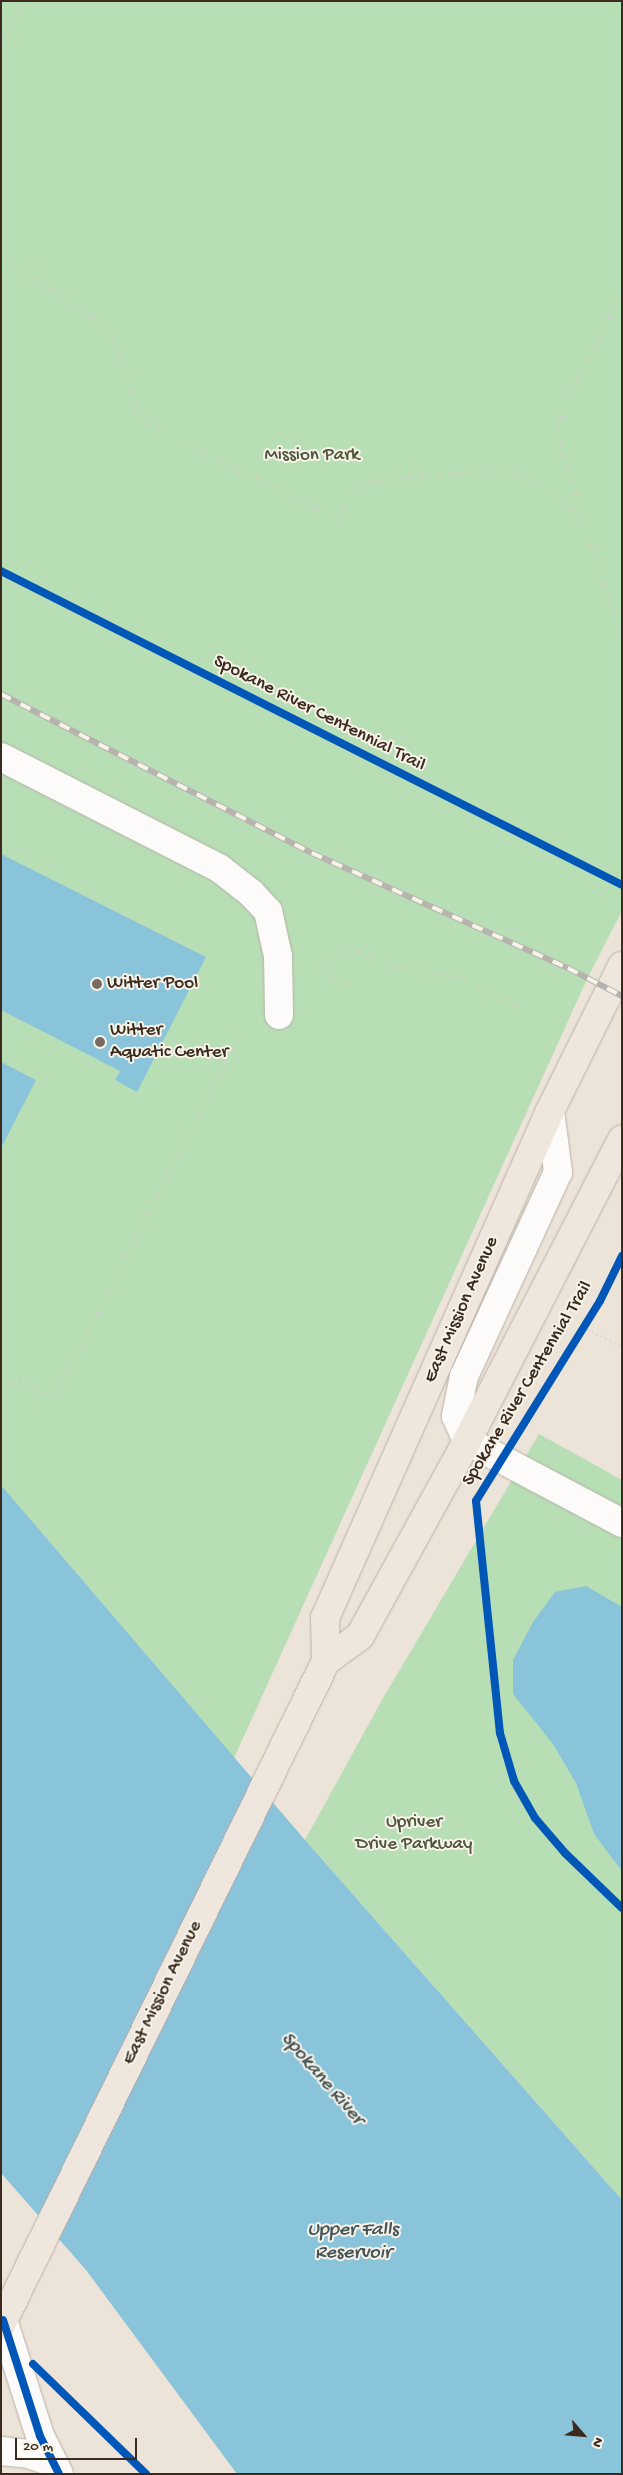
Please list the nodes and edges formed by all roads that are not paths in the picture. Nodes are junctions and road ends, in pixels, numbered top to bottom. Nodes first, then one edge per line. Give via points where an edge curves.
1 (1, 757) edge
2 (622, 966) edge
3 (279, 1016) dead end
4 (550, 1111) junction
5 (622, 1140) edge
6 (467, 1441) junction
7 (622, 1523) edge
8 (322, 1668) junction
9 (5, 2317) edge
10 (1, 2451) edge
11 (55, 2468) edge

1 - 3 street via 219,868 251,893 268,911 278,956
2 - 4 main road, East Mission Avenue
4 - 6 street via 558,1172 464,1376 456,1416
4 - 8 main road, East Mission Avenue via 324,1618
5 - 6 main road, East Mission Avenue
6 - 7 street
6 - 8 main road, East Mission Avenue via 360,1636
8 - 9 main road, East Mission Avenue
9 - 11 street via 22,2387
10 - 11 street via 30,2454

